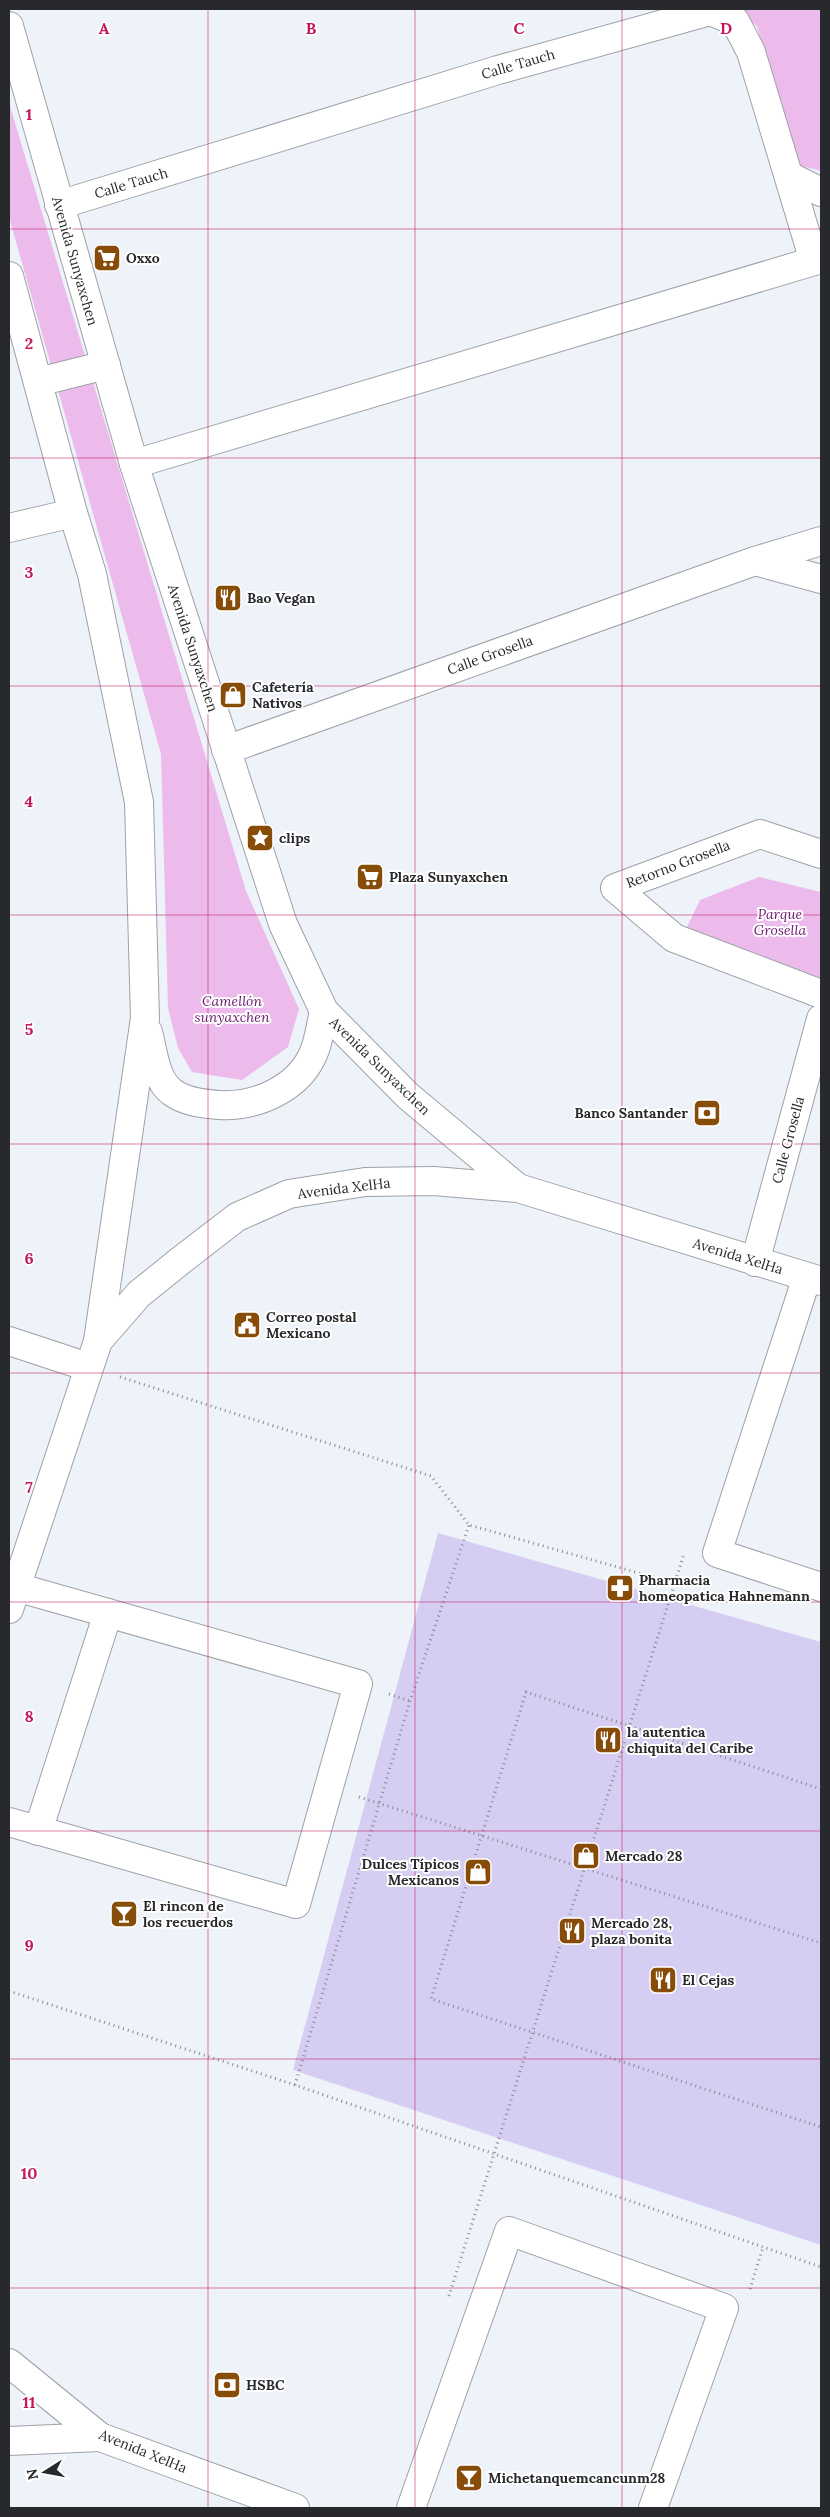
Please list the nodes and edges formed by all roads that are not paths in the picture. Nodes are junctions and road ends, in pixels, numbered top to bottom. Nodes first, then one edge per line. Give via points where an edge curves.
1 (9, 26) edge
2 (789, 176) junction
3 (821, 192) edge
4 (59, 205) junction
5 (818, 260) edge
6 (9, 276) edge
7 (106, 365) junction
8 (38, 382) junction
9 (134, 464) junction
10 (73, 513) junction
11 (9, 528) edge
12 (821, 541) edge
13 (755, 560) junction
14 (821, 579) edge
15 (226, 750) junction
16 (821, 854) edge
17 (821, 994) edge
18 (324, 1011) junction
19 (145, 1018) junction
20 (821, 1019) edge
21 (518, 1188) junction
22 (755, 1262) junction
23 (814, 1279) edge
24 (9, 1341) edge
25 (98, 1341) junction
26 (88, 1367) junction
27 (821, 1587) edge
28 (12, 1598) edge
29 (108, 1613) junction
30 (9, 1822) edge
31 (38, 1831) junction
32 (9, 2363) edge
33 (100, 2437) junction
34 (9, 2441) edge
35 (295, 2508) edge
36 (411, 2508) edge
37 (653, 2508) edge

1 - 4 street, Avenida Sunyaxchen
2 - 3 street
2 - 4 street, Calle Tauch via 751,52 735,21 710,11 498,70
2 - 5 street, Calle Tauch
4 - 7 street, Avenida Sunyaxchen
5 - 9 street, Calle Tauch
6 - 8 street
7 - 8 street
7 - 9 street, Avenida Sunyaxchen
8 - 10 street
9 - 15 street, Avenida Sunyaxchen
10 - 11 street
10 - 19 street via 92,574 139,802
12 - 13 street, Calle Grosella
13 - 14 street
13 - 15 street, Calle Grosella
15 - 18 street, Avenida Sunyaxchen via 283,924
16 - 17 street, Retorno Grosella via 760,834 615,888 674,938
18 - 19 street via 314,1053 299,1074 272,1097 235,1106 200,1103 171,1092 158,1072
18 - 21 street, Avenida Sunyaxchen via 408,1096
19 - 25 street
20 - 22 street, Calle Grosella
21 - 22 street, Avenida XelHa
21 - 25 street, Avenida XelHa via 434,1181 364,1182 289,1194 237,1217 187,1255 139,1294
22 - 23 street, Avenida XelHa
23 - 27 street via 717,1553
24 - 26 street
25 - 26 street, Avenida XelHa
26 - 28 street, Avenida XelHa
28 - 29 street
29 - 31 street
29 - 31 street via 358,1684 296,1904
30 - 31 street
32 - 33 street, Avenida XelHa
33 - 34 street
33 - 35 street, Avenida XelHa
36 - 37 street via 508,2231 724,2308

